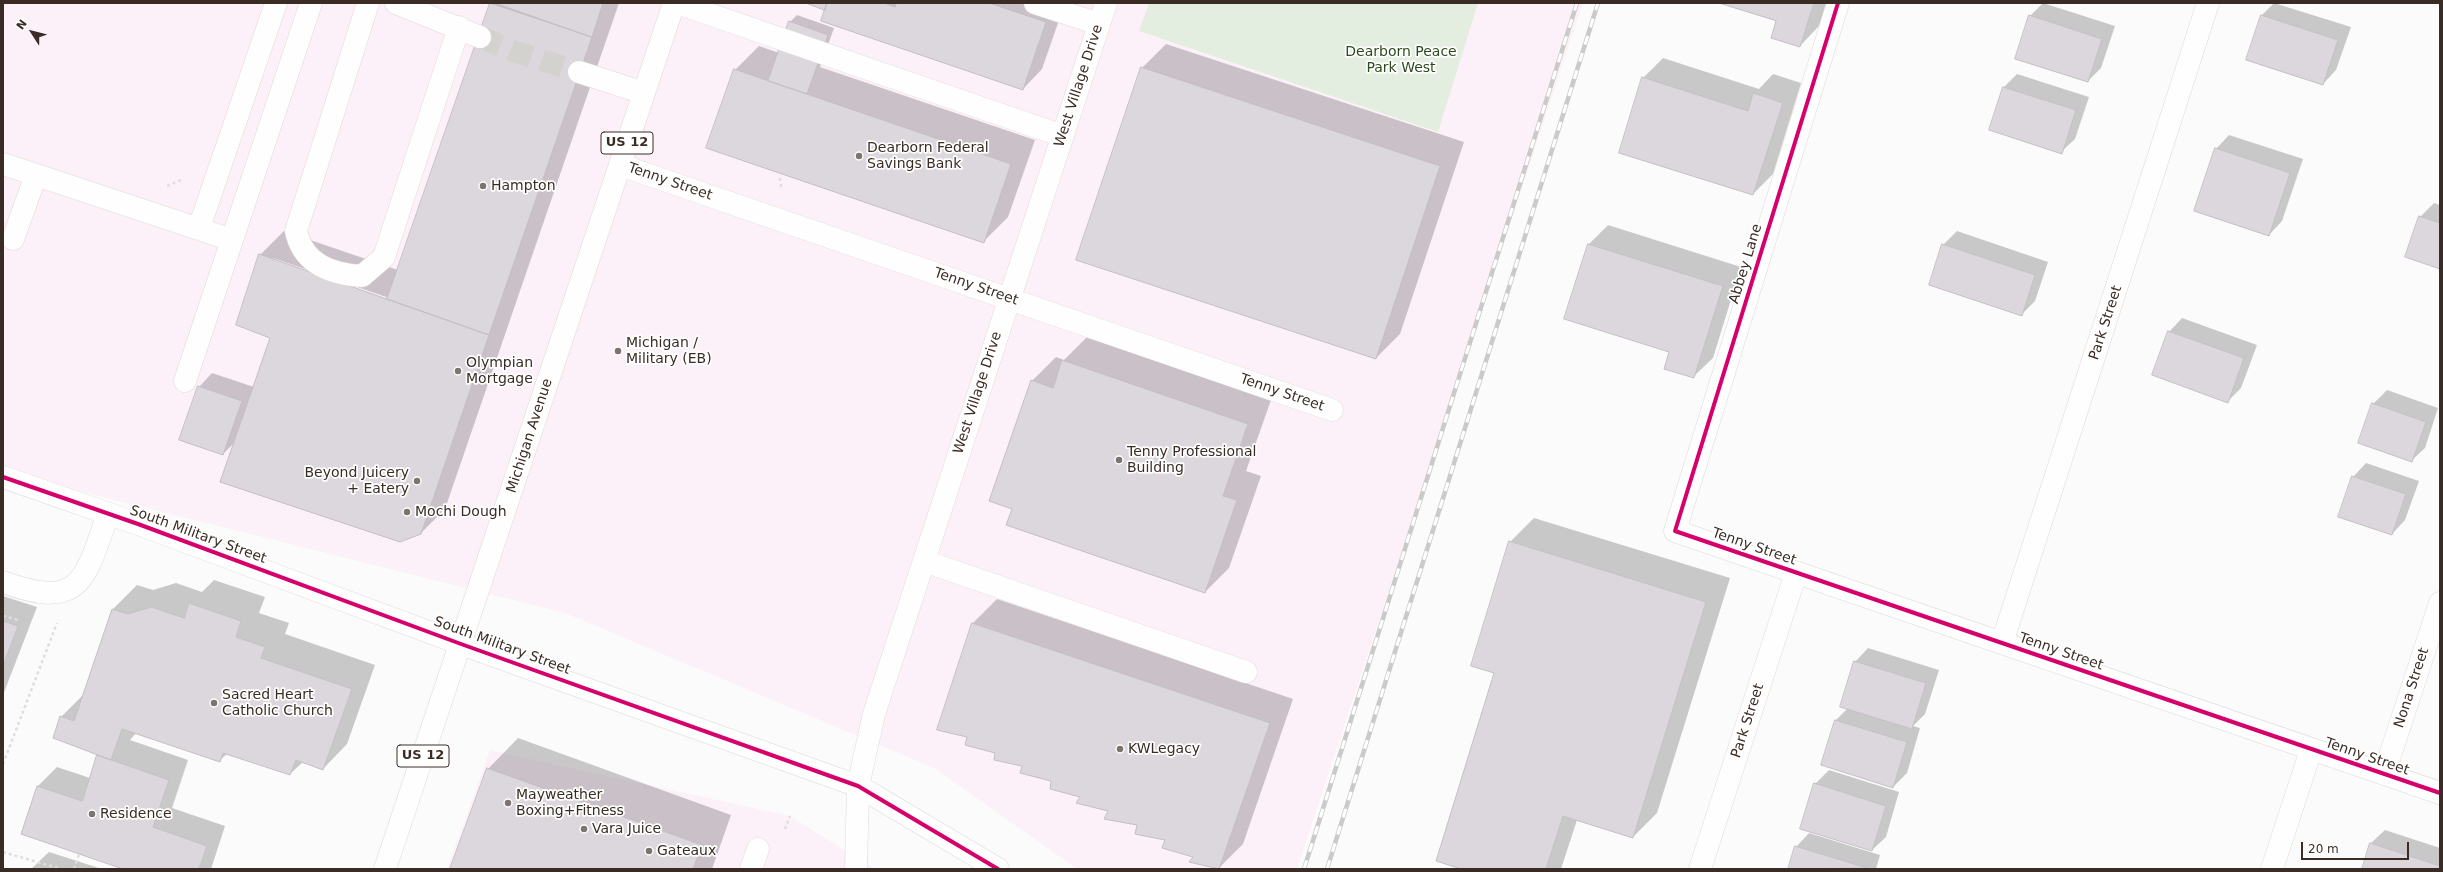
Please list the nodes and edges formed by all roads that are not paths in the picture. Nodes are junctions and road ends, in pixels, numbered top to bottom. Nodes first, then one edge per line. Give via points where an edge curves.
1 (276, 3) edge
2 (311, 3) edge
3 (368, 3) edge
4 (396, 3) edge
5 (675, 3) edge
6 (1035, 3) edge
7 (1106, 3) edge
8 (1838, 3) edge
9 (2208, 3) edge
10 (1099, 24) junction
11 (459, 27) junction
12 (480, 37) tunnel mouth
13 (579, 72) tunnel mouth
14 (644, 93) junction
15 (1063, 136) junction
16 (3, 164) edge
17 (620, 165) junction
18 (36, 175) junction
19 (199, 228) junction
20 (13, 238) dead end
21 (232, 240) junction
22 (1010, 298) junction
23 (185, 381) dead end
24 (1332, 410) dead end
25 (3, 477) edge
26 (108, 514) junction
27 (1674, 531) joint
28 (924, 561) junction
29 (1796, 573) junction
30 (3, 582) edge
31 (2440, 603) edge
32 (2002, 643) junction
33 (461, 644) junction
34 (1246, 672) dead end
35 (2311, 750) junction
36 (2384, 774) junction
37 (858, 786) junction
38 (2440, 793) edge
39 (758, 849) dead end
40 (990, 866) edge
41 (386, 869) edge
42 (751, 869) edge
43 (856, 869) edge
44 (1700, 869) edge
45 (2272, 869) edge

1 - 19 street
2 - 21 street
3 - 11 street via 296,231 299,246 307,257 321,266 348,276 362,276 384,257
4 - 11 street
5 - 14 street, Michigan Avenue / US 12
5 - 15 street
6 - 10 street
7 - 10 street, West Village Drive
8 - 27 street, Abbey Lane
9 - 32 street, Park Street
10 - 15 street, West Village Drive
11 - 12 street
13 - 14 street
14 - 17 street, Michigan Avenue / US 12
15 - 22 street, West Village Drive
16 - 18 street
17 - 22 street, Tenny Street
17 - 33 street, Michigan Avenue / US 12
18 - 19 street
18 - 20 street
19 - 21 street
21 - 23 street
22 - 24 street, Tenny Street
22 - 28 street, West Village Drive
25 - 26 street, South Military Street
26 - 30 street via 86,573 79,583 66,592 50,594
26 - 33 street, South Military Street
27 - 29 street, Tenny Street
28 - 34 street
28 - 37 street, West Village Drive via 874,714
29 - 32 street, Tenny Street
29 - 44 street, Park Street
31 - 36 street, Nona Street
32 - 35 street, Tenny Street
33 - 37 street, South Military Street
33 - 41 street, Michigan Avenue / US 12
35 - 36 street, Tenny Street
35 - 45 street
36 - 38 street, Tenny Street
37 - 40 street, South Military Street
37 - 43 street, West Village Drive
39 - 42 street

